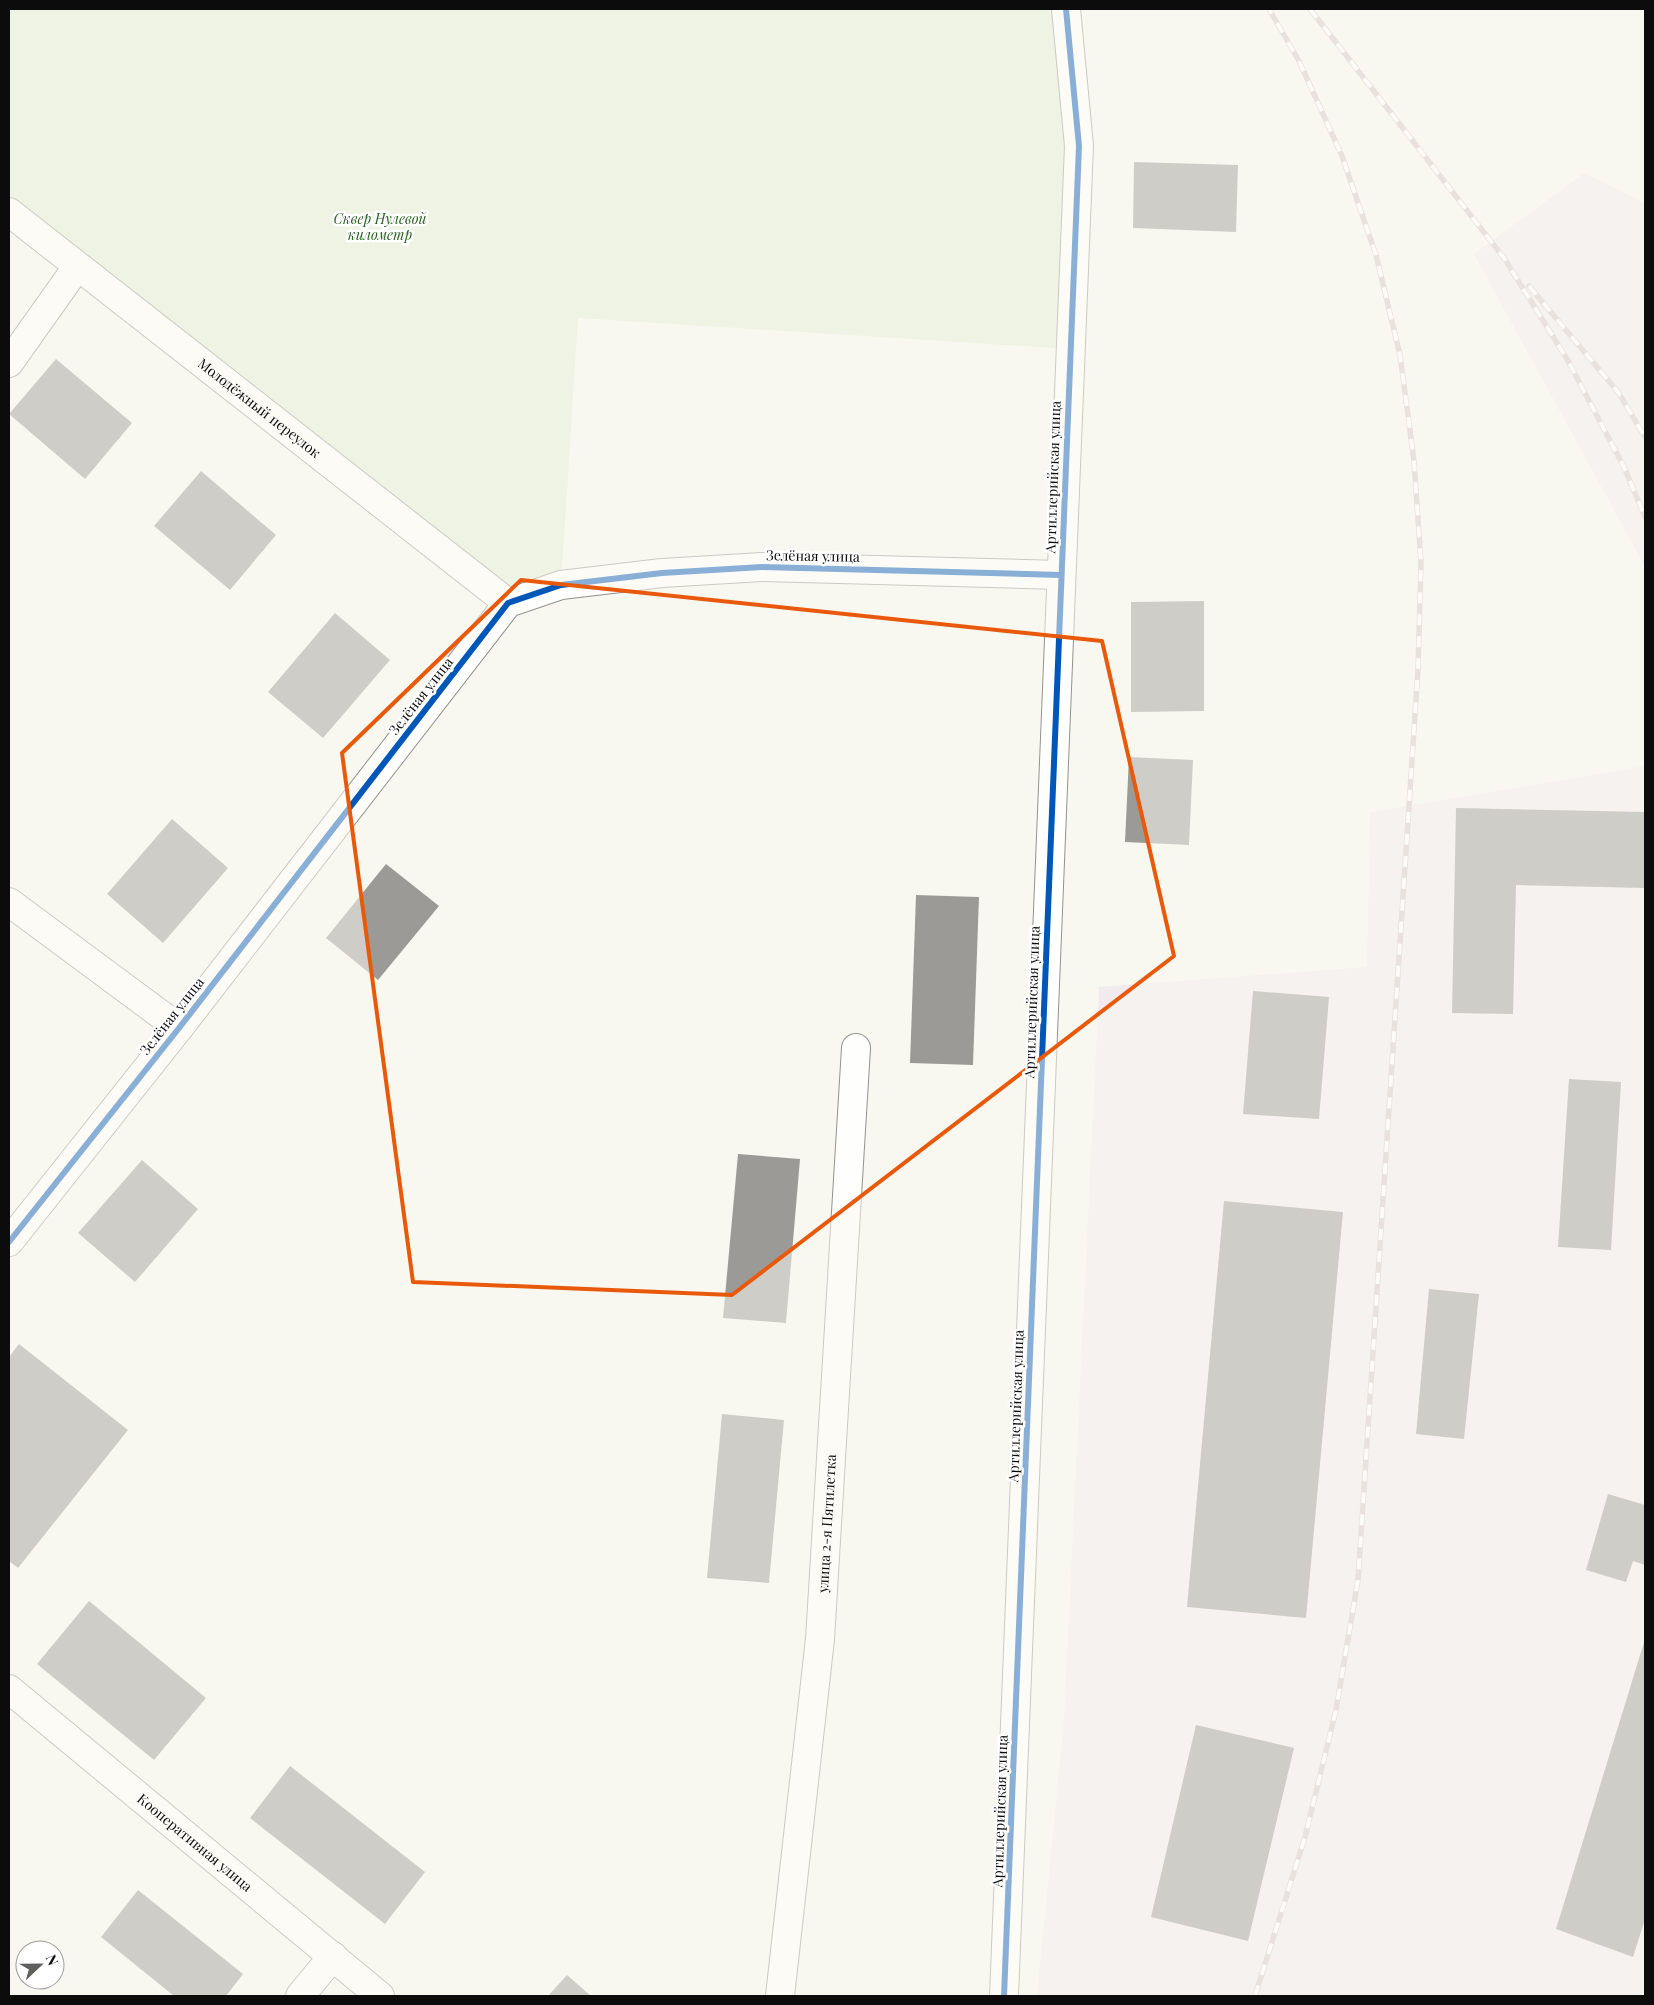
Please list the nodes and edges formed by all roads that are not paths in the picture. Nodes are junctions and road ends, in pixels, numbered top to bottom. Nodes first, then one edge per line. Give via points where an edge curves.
1 (1066, 9) edge
2 (9, 212) edge
3 (77, 266) junction
4 (9, 363) edge
5 (1061, 575) junction
6 (508, 603) junction
7 (9, 902) edge
8 (179, 1028) junction
9 (856, 1048) dead end
10 (9, 1242) edge
11 (9, 1690) edge
12 (333, 1956) junction
13 (300, 1996) edge
14 (380, 1996) edge
15 (780, 1996) edge
16 (1004, 1996) edge

1 - 5 street, Артиллерийская улица via 1079,146
2 - 3 street, Молодёжный переулок
3 - 4 street
3 - 6 street, Молодёжный переулок
5 - 6 street, Зелёная улица via 762,567 662,573 561,585
5 - 16 street, Артиллерийская улица
6 - 8 street, Зелёная улица
7 - 8 street
8 - 10 street, Зелёная улица
9 - 15 street, улица 2-я Пятилетка via 820,1639
11 - 12 street, Кооперативная улица
12 - 13 street
12 - 14 street, Кооперативная улица

